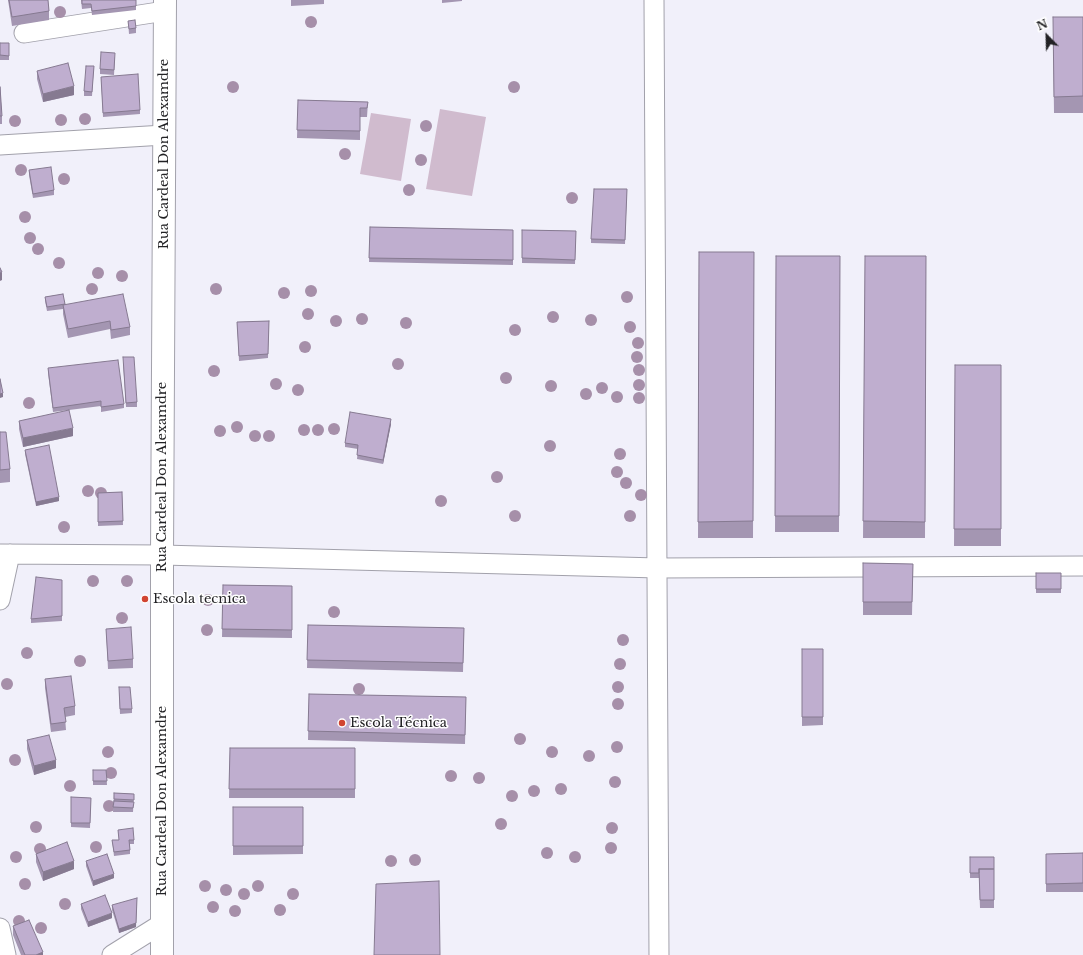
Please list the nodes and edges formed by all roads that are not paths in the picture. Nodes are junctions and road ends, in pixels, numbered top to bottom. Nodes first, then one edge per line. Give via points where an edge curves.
1 (654, 0) edge
2 (164, 6) edge
3 (24, 33) dead end
4 (164, 135) junction
5 (0, 145) edge
6 (5, 554) edge
7 (162, 555) junction
8 (1083, 566) edge
9 (658, 568) junction
10 (0, 600) edge
11 (162, 923) junction
12 (0, 928) edge
13 (6, 955) edge
14 (112, 955) edge
15 (162, 955) edge
16 (659, 955) edge

1 - 9 street
2 - 3 street
2 - 4 main road, Rua Cardeal Don Alexamdre
4 - 5 street
4 - 7 main road, Rua Cardeal Don Alexamdre
6 - 7 street
6 - 10 street
7 - 9 street
7 - 11 main road, Rua Cardeal Don Alexamdre
8 - 9 street
9 - 16 street
11 - 14 street
11 - 15 main road, Rua Cardeal Don Alexamdre
12 - 13 street

